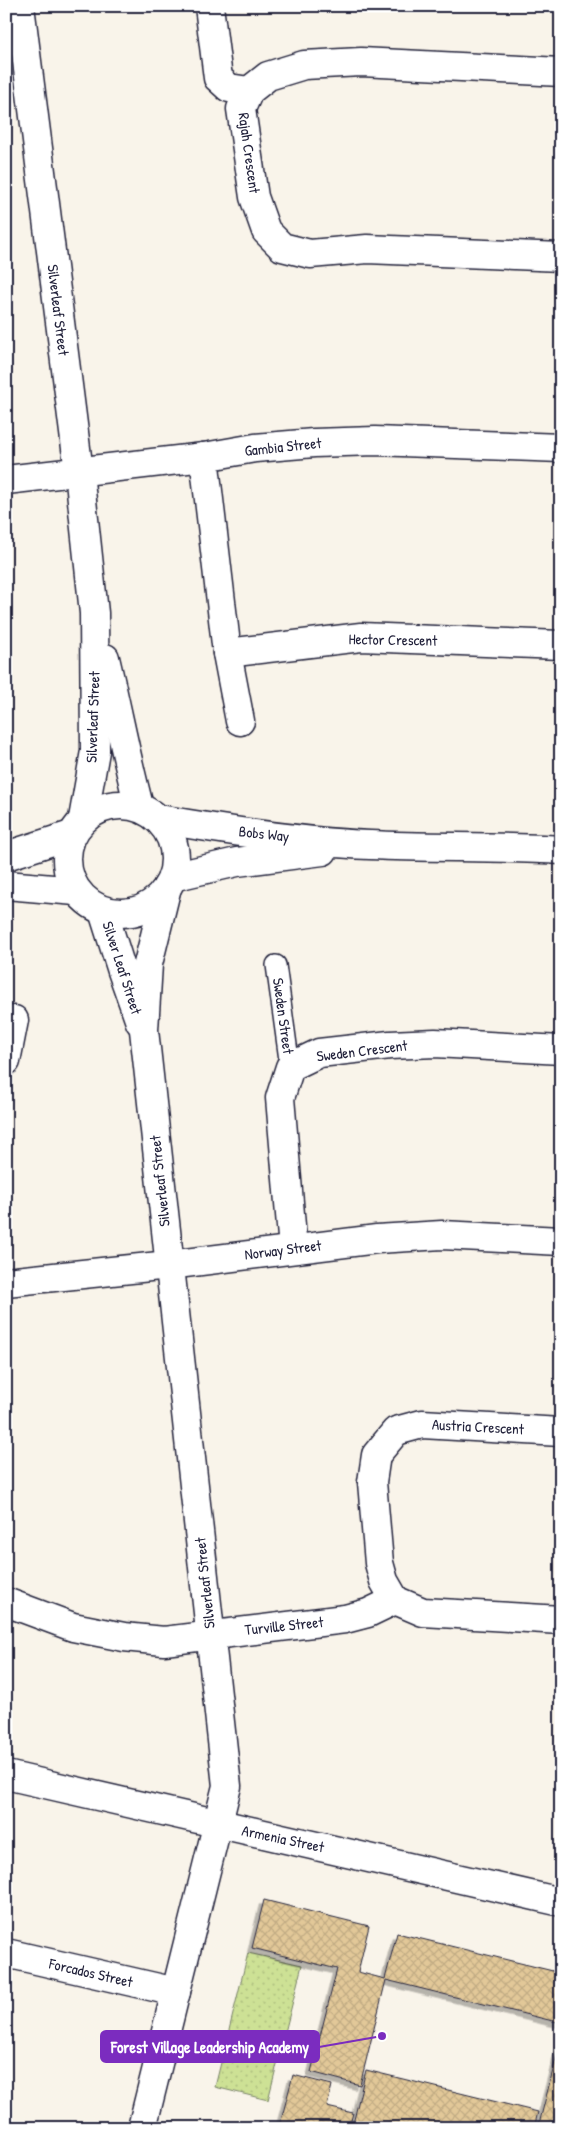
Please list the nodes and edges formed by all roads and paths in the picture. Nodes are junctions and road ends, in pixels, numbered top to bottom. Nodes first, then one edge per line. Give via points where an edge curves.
1 (20, 6) edge
2 (209, 6) edge
3 (561, 72) edge
4 (249, 91) junction
5 (561, 257) edge
6 (561, 448) edge
7 (204, 457) junction
8 (79, 472) junction
9 (6, 480) edge
10 (94, 613) junction
11 (561, 645) edge
12 (226, 653) junction
13 (240, 721) dead end
14 (149, 813) junction
15 (77, 827) junction
16 (370, 845) junction
17 (561, 850) edge
18 (6, 856) edge
19 (170, 882) junction
20 (6, 885) edge
21 (76, 891) junction
22 (103, 910) junction
23 (276, 965) dead end
24 (14, 1020) dead end
25 (144, 1030) junction
26 (561, 1050) edge
27 (6, 1061) edge
28 (290, 1067) junction
29 (561, 1241) edge
30 (294, 1249) junction
31 (169, 1265) junction
32 (6, 1282) edge
33 (561, 1432) edge
34 (395, 1600) junction
35 (6, 1602) edge
36 (561, 1620) edge
37 (211, 1634) junction
38 (6, 1775) edge
39 (217, 1825) junction
40 (561, 1902) edge
41 (6, 1953) edge
42 (176, 1992) junction
43 (142, 2128) edge

1 - 8 street, Silverleaf Street
2 - 4 street via 218,78 229,88
3 - 4 street, Rajah Crescent via 361,62 304,66 268,76
4 - 5 street, Rajah Crescent via 241,110 254,197 266,231 282,247 310,254 367,249
6 - 7 street, Gambia Street via 375,440 255,448
7 - 8 street, Gambia Street
7 - 12 street
8 - 9 street, Gambia Street
8 - 10 street, Silverleaf Street
10 - 14 street, Silverleaf Street via 123,748
10 - 15 street, Silverleaf Street via 95,751
11 - 12 street, Hector Crescent via 361,636
12 - 13 street
14 - 15 street via 124,804 110,805 96,810
14 - 16 street, Bobs Way via 233,831
14 - 19 street via 171,836 176,856
15 - 18 street
15 - 21 street via 66,854 68,873
16 - 17 street, Bobs Way
16 - 19 street, Bobs Way via 237,862
19 - 22 street via 158,899 139,910 118,913
19 - 25 street, Silver Leaf Street via 148,964
20 - 21 street
21 - 22 street via 88,903
22 - 25 street, Silver Leaf Street
23 - 28 lane, Sweden Street
24 - 27 street
25 - 31 street, Silverleaf Street
26 - 28 street, Sweden Crescent via 436,1043 390,1045 319,1053
28 - 30 street via 280,1098
29 - 30 street, Norway Street via 442,1235
30 - 31 street, Norway Street
31 - 32 street, Norway Street
31 - 37 street, Silverleaf Street
33 - 34 street, Austria Crescent via 422,1424 396,1431 376,1455 372,1482 379,1563 384,1581
34 - 36 street via 423,1612
34 - 37 street, Turville Street via 368,1613 345,1619
35 - 37 street, Turville Street via 73,1627 124,1637 164,1641
37 - 39 street, Silverleaf Street via 227,1786
38 - 39 street, Armenia Street
39 - 40 street, Armenia Street
39 - 42 street, Silverleaf Street
41 - 42 street, Forcados Street
42 - 43 street, Silverleaf Street

